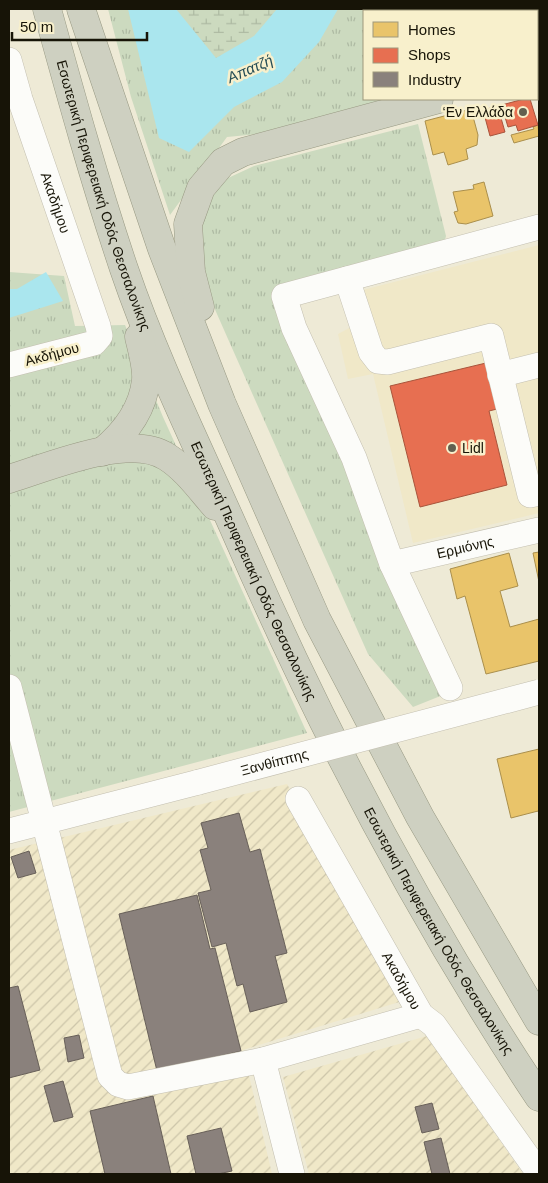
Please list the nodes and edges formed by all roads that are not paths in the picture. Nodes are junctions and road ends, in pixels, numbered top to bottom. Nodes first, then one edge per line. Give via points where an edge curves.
1 (47, 9) edge
2 (81, 9) edge
3 (9, 60) edge
4 (435, 100) edge
5 (539, 227) edge
6 (125, 270) junction
7 (348, 279) junction
8 (94, 342) joint
9 (9, 365) edge
10 (539, 365) edge
11 (500, 375) junction
12 (222, 404) junction
13 (102, 452) junction
14 (9, 479) edge
15 (539, 493) edge
16 (539, 530) edge
17 (237, 535) junction
18 (392, 564) junction
19 (9, 687) edge
20 (450, 688) dead end
21 (539, 692) edge
22 (298, 799) dead end
23 (44, 821) junction
24 (9, 831) edge
25 (421, 1015) junction
26 (539, 1021) edge
27 (263, 1060) junction
28 (539, 1097) edge
29 (539, 1173) edge
30 (292, 1174) edge

1 - 6 highway, Εσωτερική Περιφερειακή Οδός Θεσσαλονίκης
2 - 12 highway via 162,249
3 - 8 street, Ακαδήμου via 98,326 100,336
4 - 12 highway via 243,152 222,162 201,188 188,224 188,242
5 - 7 street
6 - 13 highway via 146,379 142,398 130,423 119,438
6 - 17 highway, Εσωτερική Περιφερειακή Οδός Θεσσαλονίκης via 186,422
7 - 11 street via 371,352 378,361 388,362 491,336
7 - 18 street via 284,296 294,328 354,458
8 - 9 street, Ακδήμου
10 - 11 street
11 - 15 street via 530,495
12 - 26 highway via 344,674 420,817
13 - 14 highway
13 - 17 highway via 133,448 166,456 182,468
16 - 18 street, Ερμιόνης
17 - 28 highway, Εσωτερική Περιφερειακή Οδός Θεσσαλονίκης via 337,752 425,913
18 - 20 street
19 - 23 street
21 - 23 street, Ξανθίππης, bridge
22 - 25 street, Ακαδήμου
23 - 24 street, Ξανθίππης
23 - 27 street via 110,1076 118,1084 128,1087
25 - 27 street
25 - 29 street, Ακαδήμου via 434,1026
27 - 30 street

